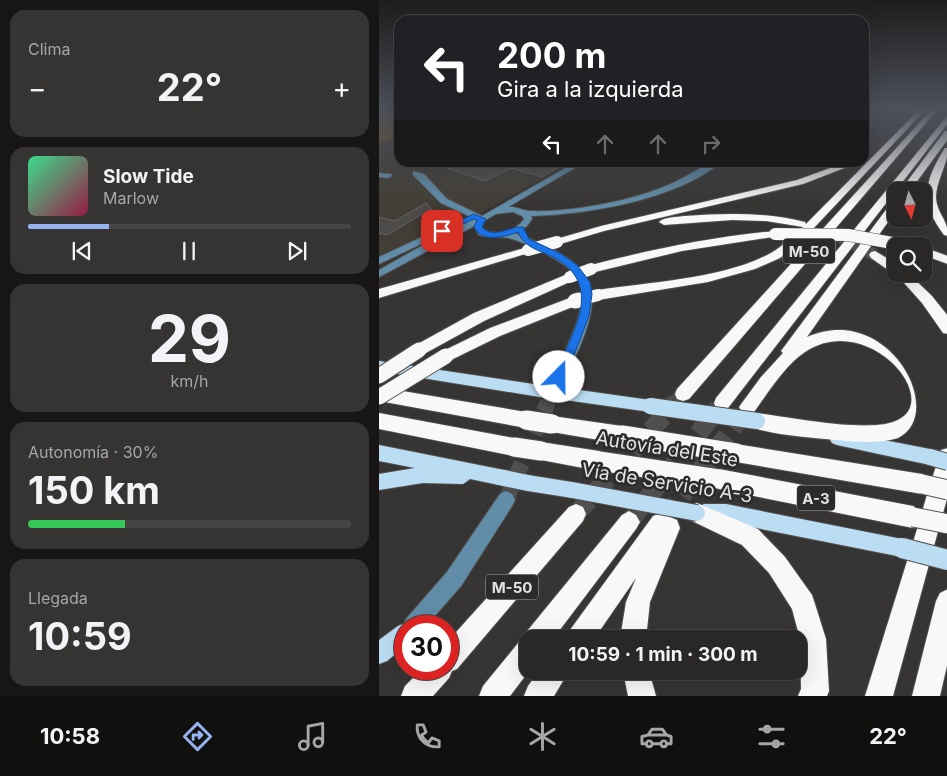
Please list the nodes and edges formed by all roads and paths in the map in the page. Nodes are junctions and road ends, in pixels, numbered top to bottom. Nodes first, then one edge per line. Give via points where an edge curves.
1 (891, 141) edge
2 (906, 141) edge
3 (928, 141) edge
4 (941, 141) edge
5 (886, 147) junction
6 (947, 150) edge
7 (869, 156) edge
8 (869, 165) edge
9 (573, 167) edge
10 (710, 167) edge
11 (842, 167) edge
12 (867, 167) edge
13 (416, 173) dead end
14 (379, 175) edge
15 (387, 176) dead end
16 (912, 182) edge
17 (515, 199) junction
18 (514, 209) junction
19 (494, 212) junction
20 (526, 214) junction
21 (551, 214) junction
22 (887, 216) edge
23 (479, 221) junction
24 (801, 224) dead end
25 (523, 226) junction
26 (947, 233) edge
27 (506, 234) junction
28 (557, 242) junction
29 (887, 242) edge
30 (527, 245) junction
31 (932, 254) edge
32 (875, 255) tunnel mouth
33 (947, 260) edge
34 (379, 261) edge
35 (887, 263) edge
36 (381, 278) edge
37 (910, 282) edge
38 (379, 294) edge
39 (947, 329) edge
40 (379, 366) edge
41 (379, 376) edge
42 (559, 377) tunnel mouth
43 (761, 391) junction
44 (683, 394) tunnel mouth
45 (379, 395) edge
46 (723, 402) tunnel mouth
47 (753, 414) junction
48 (379, 421) edge
49 (379, 453) edge
50 (939, 457) edge
51 (947, 462) edge
52 (499, 477) junction
53 (379, 482) edge
54 (947, 490) edge
55 (506, 500) tunnel mouth
56 (697, 513) junction
57 (576, 514) tunnel mouth
58 (629, 522) tunnel mouth
59 (947, 524) edge
60 (947, 560) edge
61 (947, 601) edge
62 (423, 615) edge
63 (544, 630) edge
64 (586, 630) edge
65 (634, 630) edge
66 (394, 642) edge
67 (394, 646) edge
68 (459, 647) edge
69 (379, 653) edge
70 (379, 663) edge
71 (519, 663) edge
72 (430, 680) edge
73 (550, 680) edge
74 (638, 680) edge
75 (415, 696) edge
76 (493, 696) edge
77 (539, 696) edge
78 (642, 696) edge
79 (812, 696) edge
80 (879, 696) edge
81 (926, 696) edge

1 - 5 highway
2 - 44 highway, M-50
3 - 46 highway, M-50
4 - 16 highway
5 - 7 highway
5 - 8 highway, bridge
6 - 26 highway via 937,173 932,203
9 - 17 street
10 - 21 street via 680,184 619,203
11 - 28 highway via 801,182 610,226
12 - 45 highway, bridge via 807,230 772,257 749,267 715,275 575,301 503,328
13 - 23 street via 444,201
14 - 15 street
17 - 18 street
17 - 19 street
18 - 19 street
18 - 20 street
19 - 23 street
20 - 21 street
20 - 25 street via 528,219
21 - 25 street
22 - 43 highway
23 - 27 street via 493,235
23 - 34 street via 394,252
23 - 36 street
24 - 28 highway via 756,216 696,218 645,224
25 - 27 street
25 - 30 street
27 - 30 street
28 - 30 highway, bridge
29 - 41 highway, bridge via 848,235 775,234 688,245 640,255 570,276 479,317
30 - 38 highway
30 - 42 street via 558,256 574,267 585,282 584,316
31 - 33 highway
32 - 35 highway
37 - 39 highway via 924,295
40 - 47 main road, bridge via 650,406
43 - 47 highway
43 - 47 highway via 797,349 825,336 854,336 877,344 897,358 915,378 921,405 914,420 896,430 865,434
45 - 54 highway, Autovía del Este / A-3, bridge
47 - 50 main road
48 - 59 highway, Autovía del Este / A-3, bridge via 514,447 719,479
49 - 52 main road, Vía de Servicio A-3
50 - 51 main road, bridge
50 - 80 highway
52 - 53 main road via 423,475
52 - 56 main road, Vía de Servicio A-3, bridge
55 - 62 street via 454,579
56 - 60 main road, Vía de Servicio A-3, bridge via 726,512
56 - 79 highway via 750,537 777,565 803,604 813,639 815,690
57 - 68 highway, M-50
58 - 63 highway, M-50
61 - 81 highway
64 - 65 highway via 665,526 638,602
66 - 69 main road
67 - 70 street
71 - 76 highway
72 - 75 highway
73 - 77 highway
74 - 78 highway

